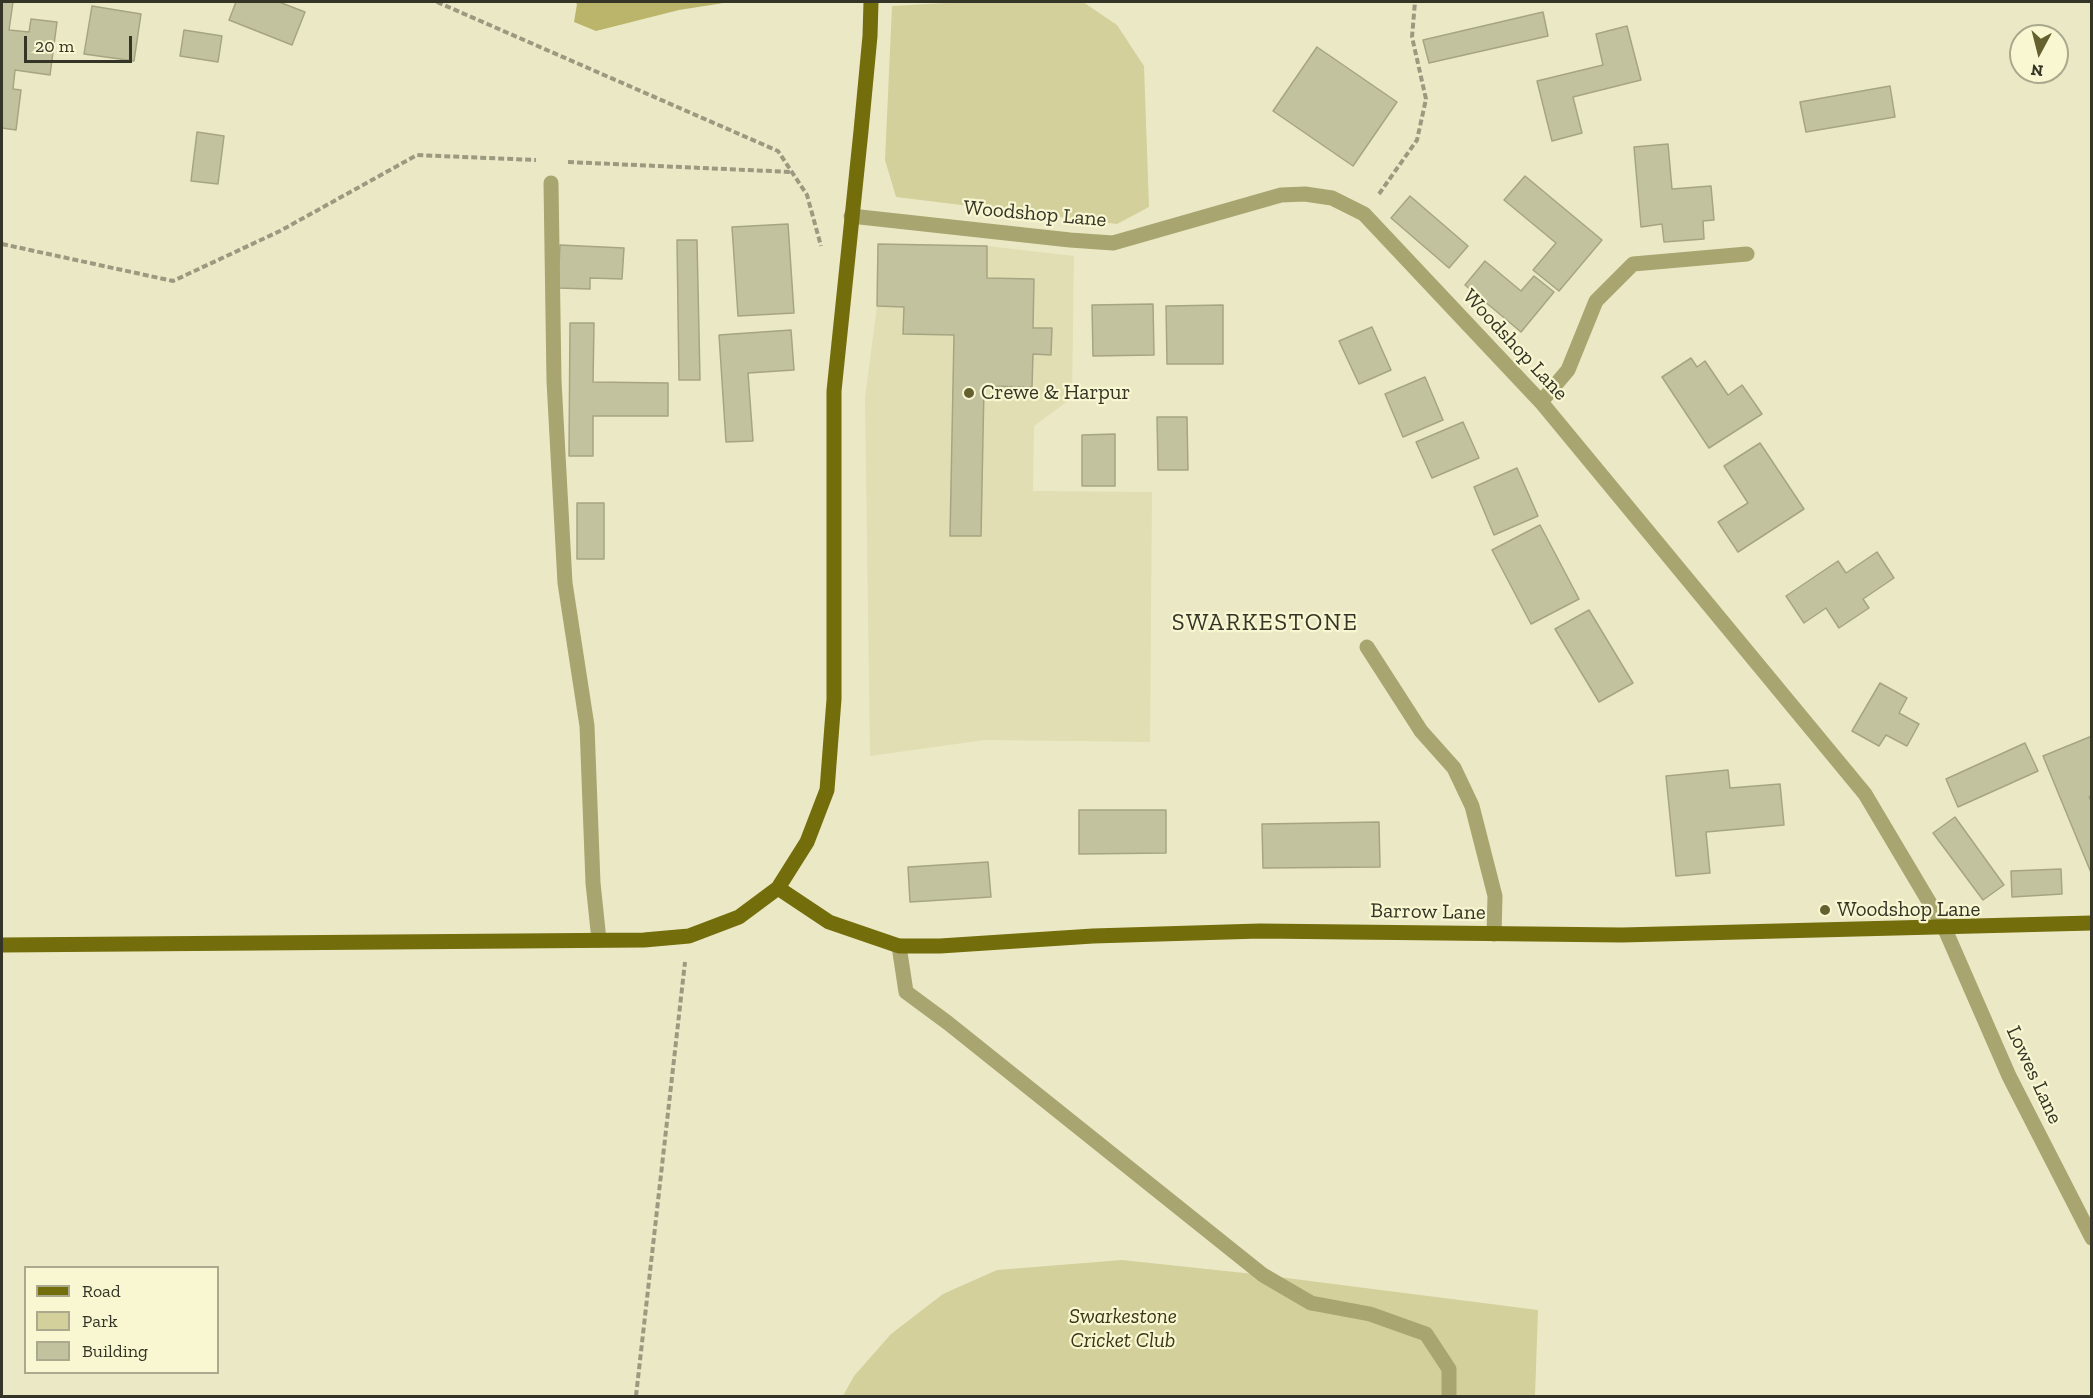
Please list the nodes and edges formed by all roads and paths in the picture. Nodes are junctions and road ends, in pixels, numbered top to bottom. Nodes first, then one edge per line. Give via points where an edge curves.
1 (437, 2) edge
2 (871, 2) edge
3 (1415, 2) edge
4 (546, 161) dead end
5 (558, 161) dead end
6 (792, 172) junction
7 (551, 183) dead end
8 (1364, 214) junction
9 (851, 216) junction
10 (2, 244) edge
11 (822, 250) dead end
12 (1747, 254) dead end
13 (1541, 402) junction
14 (1367, 647) dead end
15 (778, 888) junction
16 (2091, 922) edge
17 (1944, 927) junction
18 (1494, 934) junction
19 (688, 936) junction
20 (599, 940) junction
21 (2, 945) edge
22 (899, 946) junction
23 (2091, 1238) edge
24 (636, 1396) edge
25 (1449, 1396) edge

1 - 6 path via 778,151
2 - 9 main road
3 - 8 path via 1412,37 1426,99 1417,140
4 - 10 path via 417,155 280,231 173,281
5 - 6 path
6 - 11 path via 807,195
7 - 20 street via 554,381 565,583 587,726
8 - 9 street, Woodshop Lane via 1332,198 1281,195 1113,243
8 - 13 street, Woodshop Lane
9 - 15 main road via 834,391 834,699 827,790 807,842
12 - 13 street via 1633,264 1596,301 1568,370
13 - 17 street, Woodshop Lane via 1865,794
14 - 18 street via 1421,731 1454,768 1472,806 1495,896
15 - 19 main road via 739,917
15 - 22 main road, Barrow Lane via 829,922
16 - 17 main road, Barrow Lane
17 - 18 main road, Barrow Lane
17 - 23 street, Lowes Lane via 2009,1076
18 - 22 main road, Barrow Lane via 1260,931
19 - 20 main road
19 - 24 path
20 - 21 main road
22 - 25 street via 906,992 1263,1275 1311,1303 1370,1314 1426,1334 1449,1369

